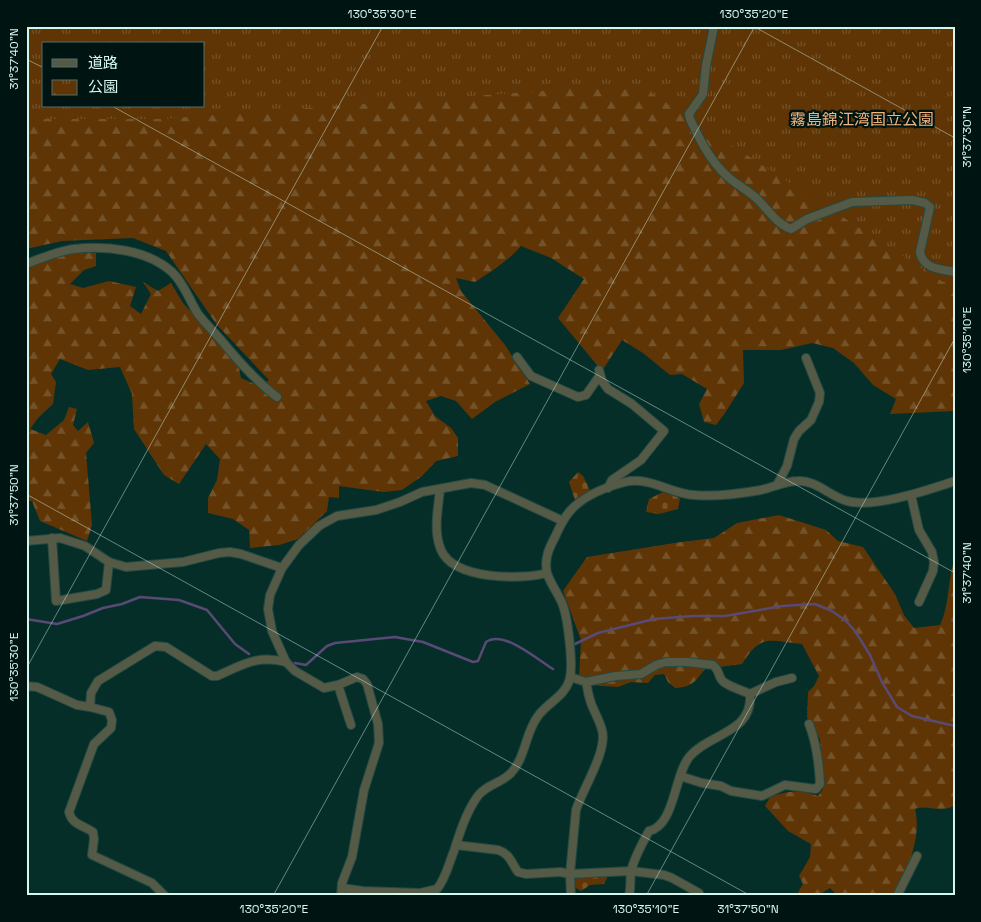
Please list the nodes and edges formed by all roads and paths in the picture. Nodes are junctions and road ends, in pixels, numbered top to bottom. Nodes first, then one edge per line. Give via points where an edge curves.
1 (714, 26) edge
2 (26, 264) edge
3 (955, 272) edge
4 (517, 357) dead end
5 (806, 358) dead end
6 (277, 397) dead end
7 (955, 482) edge
8 (777, 485) junction
9 (608, 488) junction
10 (440, 489) junction
11 (911, 496) junction
12 (563, 521) junction
13 (52, 538) junction
14 (26, 541) edge
15 (109, 562) junction
16 (282, 568) junction
17 (548, 573) junction
18 (919, 602) dead end
19 (286, 662) junction
20 (570, 677) junction
21 (792, 678) dead end
22 (586, 682) junction
23 (338, 685) junction
24 (26, 686) edge
25 (750, 694) junction
26 (90, 706) junction
27 (809, 724) dead end
28 (351, 725) dead end
29 (680, 776) junction
30 (456, 845) junction
31 (917, 856) dead end
32 (631, 872) junction
33 (570, 874) junction
34 (342, 892) edge
35 (165, 896) edge
36 (571, 896) edge
37 (629, 896) edge
38 (700, 896) edge
39 (897, 896) edge

1 - 3 street via 703,94 689,114 712,162 791,229 807,219 852,202 912,200 925,203 930,207 921,259 924,264
2 - 6 street via 74,249 100,248 154,259 174,273 198,314 263,387
4 - 9 street via 532,376 578,397 586,395 599,372 608,389 664,431 641,460 612,480
5 - 8 street via 820,393 819,402 811,420 794,439 787,466
7 - 11 street
8 - 9 street via 718,496 688,495 636,480
8 - 11 street via 810,482 844,500 857,503
9 - 12 street via 580,501
10 - 12 street via 471,483 486,486
10 - 16 street via 422,492 376,510 337,516 319,526
10 - 17 street via 436,530 444,556 453,564 489,577
11 - 18 street via 919,530 934,562
12 - 17 street via 546,558
13 - 14 street
13 - 15 street via 86,546
13 - 15 street via 56,601 106,590
15 - 16 street via 134,567 183,562 230,552
16 - 19 street via 270,595 268,609 272,631
17 - 20 street via 563,605
19 - 23 street via 302,676 324,688
19 - 26 street via 261,658 212,676 166,647 156,646 98,681 90,693
20 - 22 street
20 - 30 street via 564,690 535,720 516,767 509,775 481,791 467,815
21 - 25 street
22 - 25 street via 641,674 666,662 687,662 713,665 724,682
22 - 33 street via 603,739 589,783 576,810
23 - 28 street
23 - 34 street via 357,677 367,684 380,735 364,790
24 - 26 street via 37,687 77,705
25 - 29 street via 751,704 743,722 698,748 688,757
26 - 35 street via 109,712 111,728 94,744 69,812 70,818 93,832 92,855 152,883
27 - 29 street via 819,767 820,784 816,790 786,785 762,796
29 - 32 street via 664,822 649,831
30 - 33 street via 504,852 518,872
30 - 34 street via 437,889 420,893
31 - 39 street
32 - 33 street
32 - 37 street
32 - 38 street via 664,875
33 - 36 street

